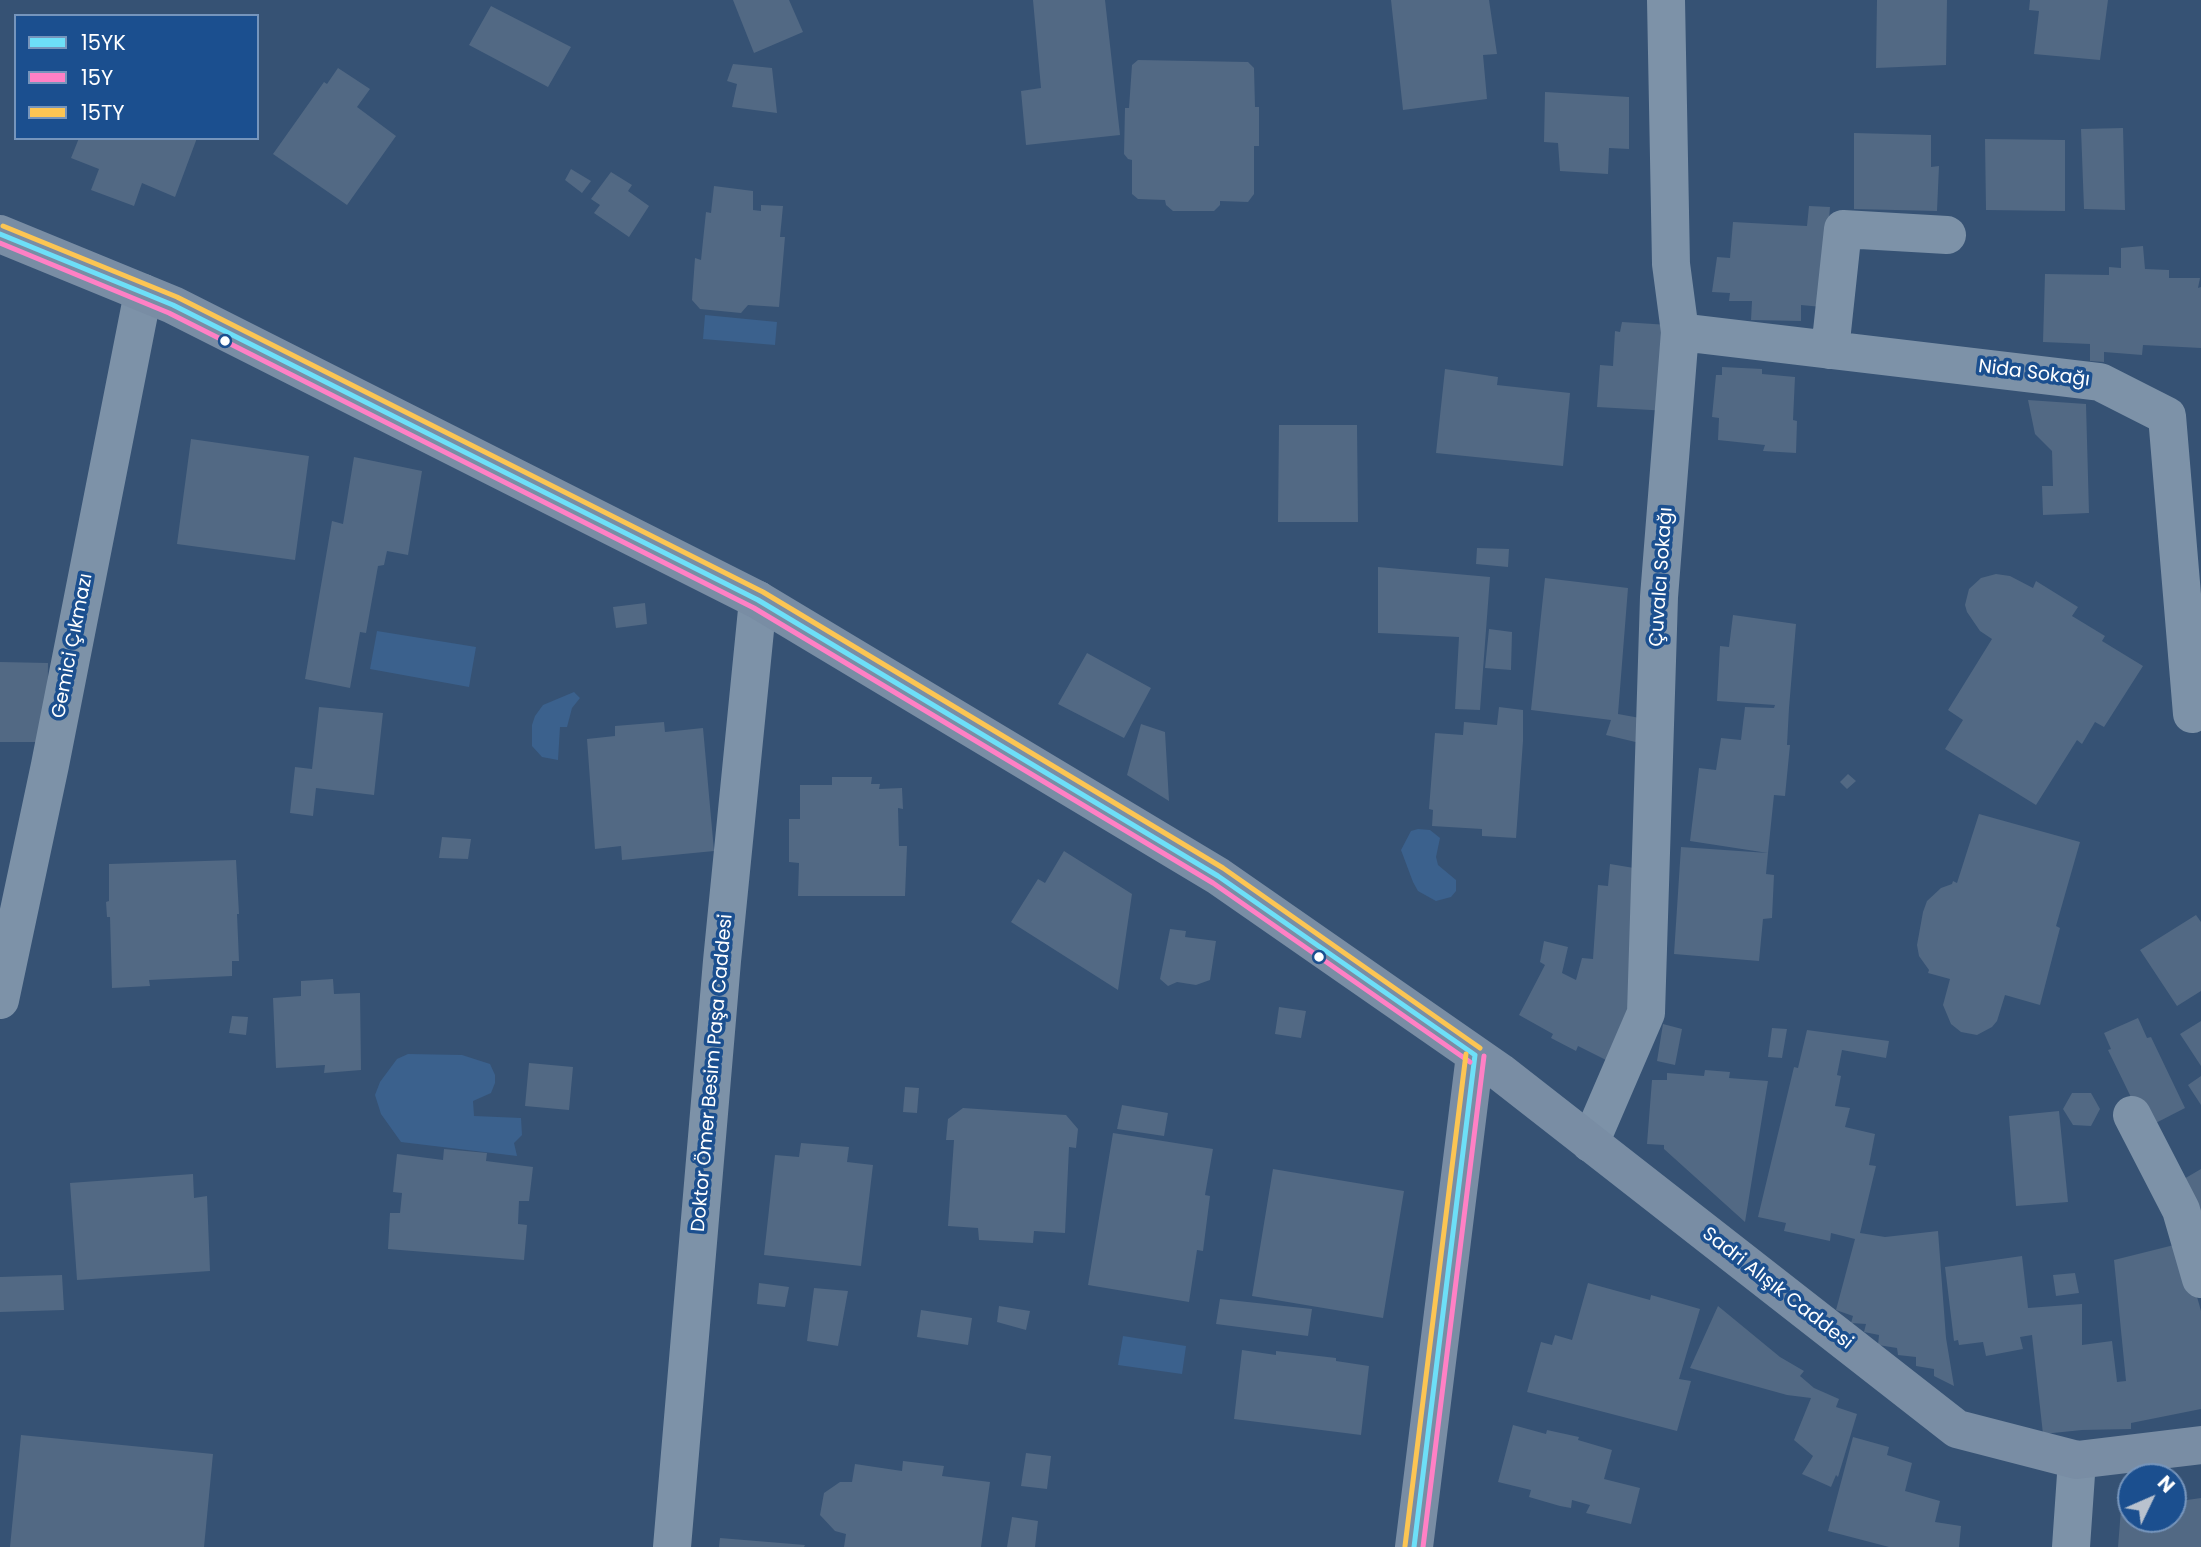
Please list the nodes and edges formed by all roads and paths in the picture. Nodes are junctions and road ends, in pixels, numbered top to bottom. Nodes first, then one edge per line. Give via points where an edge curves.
1 (1666, 0) edge
2 (0, 233) edge
3 (1947, 235) dead end
4 (143, 293) junction
5 (1680, 332) junction
6 (1830, 350) junction
7 (758, 600) junction
8 (2192, 714) dead end
9 (0, 1000) edge
10 (1475, 1055) junction
11 (2132, 1115) dead end
12 (1590, 1143) junction
13 (2201, 1279) edge
14 (2201, 1445) edge
15 (2077, 1460) junction
16 (672, 1547) edge
17 (1413, 1547) edge
18 (2071, 1547) edge

1 - 5 street, Çuvalcı Sokağı via 1671,264
2 - 4 street, Sadri Alışık Caddesi
3 - 6 street via 1843,229
4 - 7 street, Sadri Alışık Caddesi
4 - 9 street, Gemici Çıkmazı
5 - 6 street, Nida Sokağı
5 - 12 street, Çuvalcı Sokağı via 1659,597 1646,1013
6 - 8 street, Nida Sokağı via 2100,382 2167,416
7 - 10 street, Sadri Alışık Caddesi via 1218,876
7 - 16 street, Doktor Ömer Besim Paşa Caddesi
10 - 12 street, Sadri Alışık Caddesi
10 - 17 street
11 - 13 street via 2181,1210
12 - 15 street, Sadri Alışık Caddesi via 1957,1429
14 - 15 street, Sadri Alışık Caddesi
15 - 18 street

